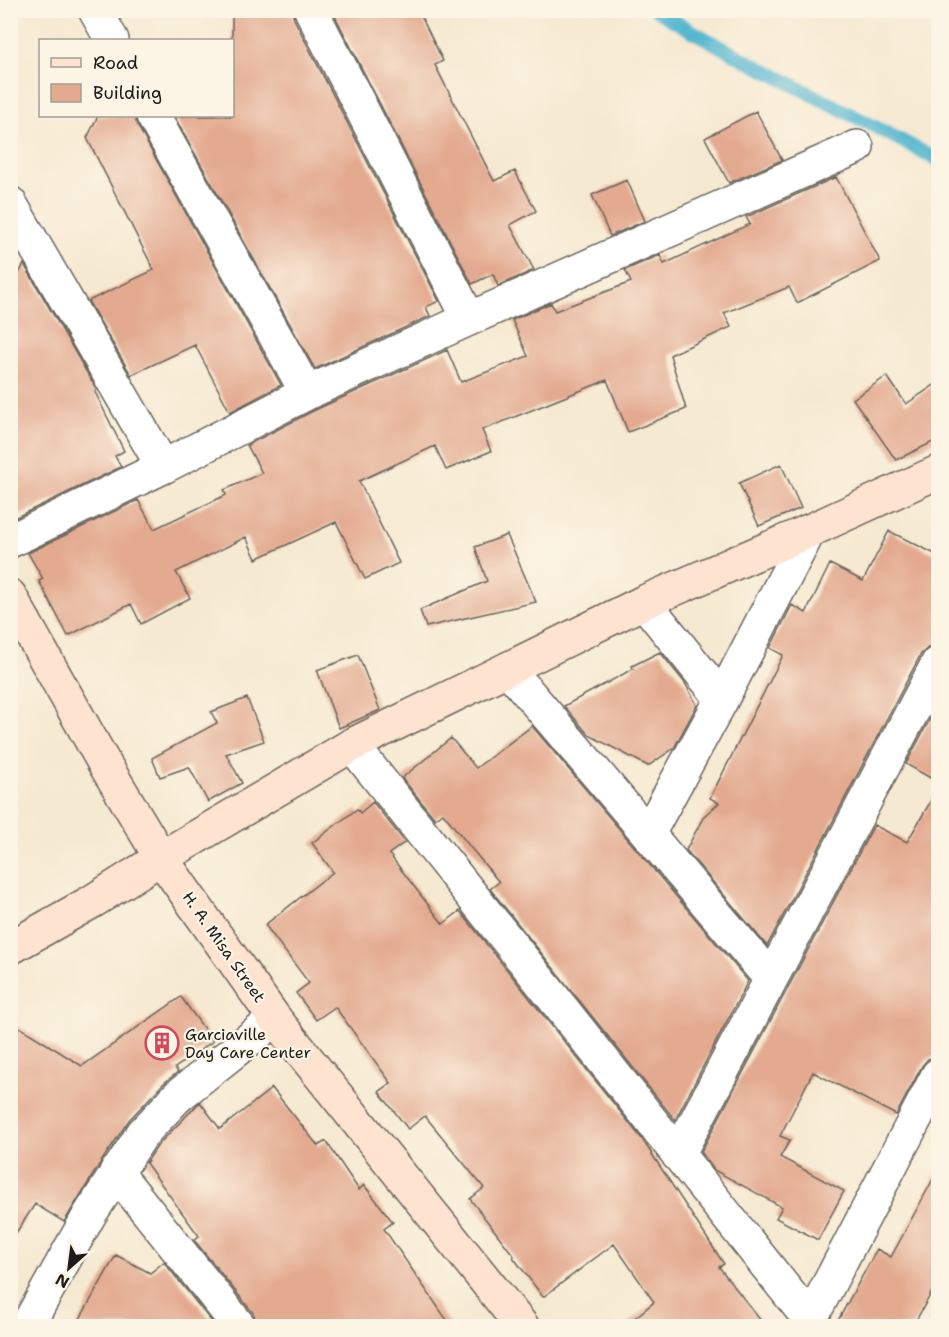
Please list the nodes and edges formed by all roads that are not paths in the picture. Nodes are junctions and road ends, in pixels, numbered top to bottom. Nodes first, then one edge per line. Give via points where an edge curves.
1 (95, 10) edge
2 (311, 10) edge
3 (111, 39) edge
4 (154, 117) edge
5 (857, 147) dead end
6 (10, 203) edge
7 (469, 319) junction
8 (307, 393) junction
9 (163, 467) junction
10 (939, 472) edge
11 (809, 531) junction
12 (10, 541) edge
13 (10, 596) edge
14 (644, 602) junction
15 (939, 663) edge
16 (508, 669) junction
17 (722, 699) junction
18 (351, 745) junction
19 (648, 834) junction
20 (161, 858) junction
21 (10, 948) edge
22 (771, 979) junction
23 (274, 1018) junction
24 (939, 1075) edge
25 (678, 1155) junction
26 (116, 1172) junction
27 (809, 1323) edge
28 (27, 1326) edge
29 (239, 1326) edge
30 (522, 1326) edge

1 - 3 street
2 - 7 street
4 - 8 street
5 - 7 street
6 - 9 street
7 - 8 street
8 - 9 street
9 - 12 street
10 - 11 street
11 - 14 street
11 - 17 street
13 - 20 street, H. A. Misa Street
14 - 16 street
14 - 17 street
15 - 22 street
16 - 18 street
16 - 19 street
17 - 19 street
18 - 20 street
18 - 25 street
19 - 22 street
20 - 21 street
20 - 23 street, H. A. Misa Street
22 - 25 street
23 - 26 street via 178,1096 143,1133
23 - 30 street, H. A. Misa Street
24 - 27 street
25 - 27 street
26 - 28 street
26 - 29 street

